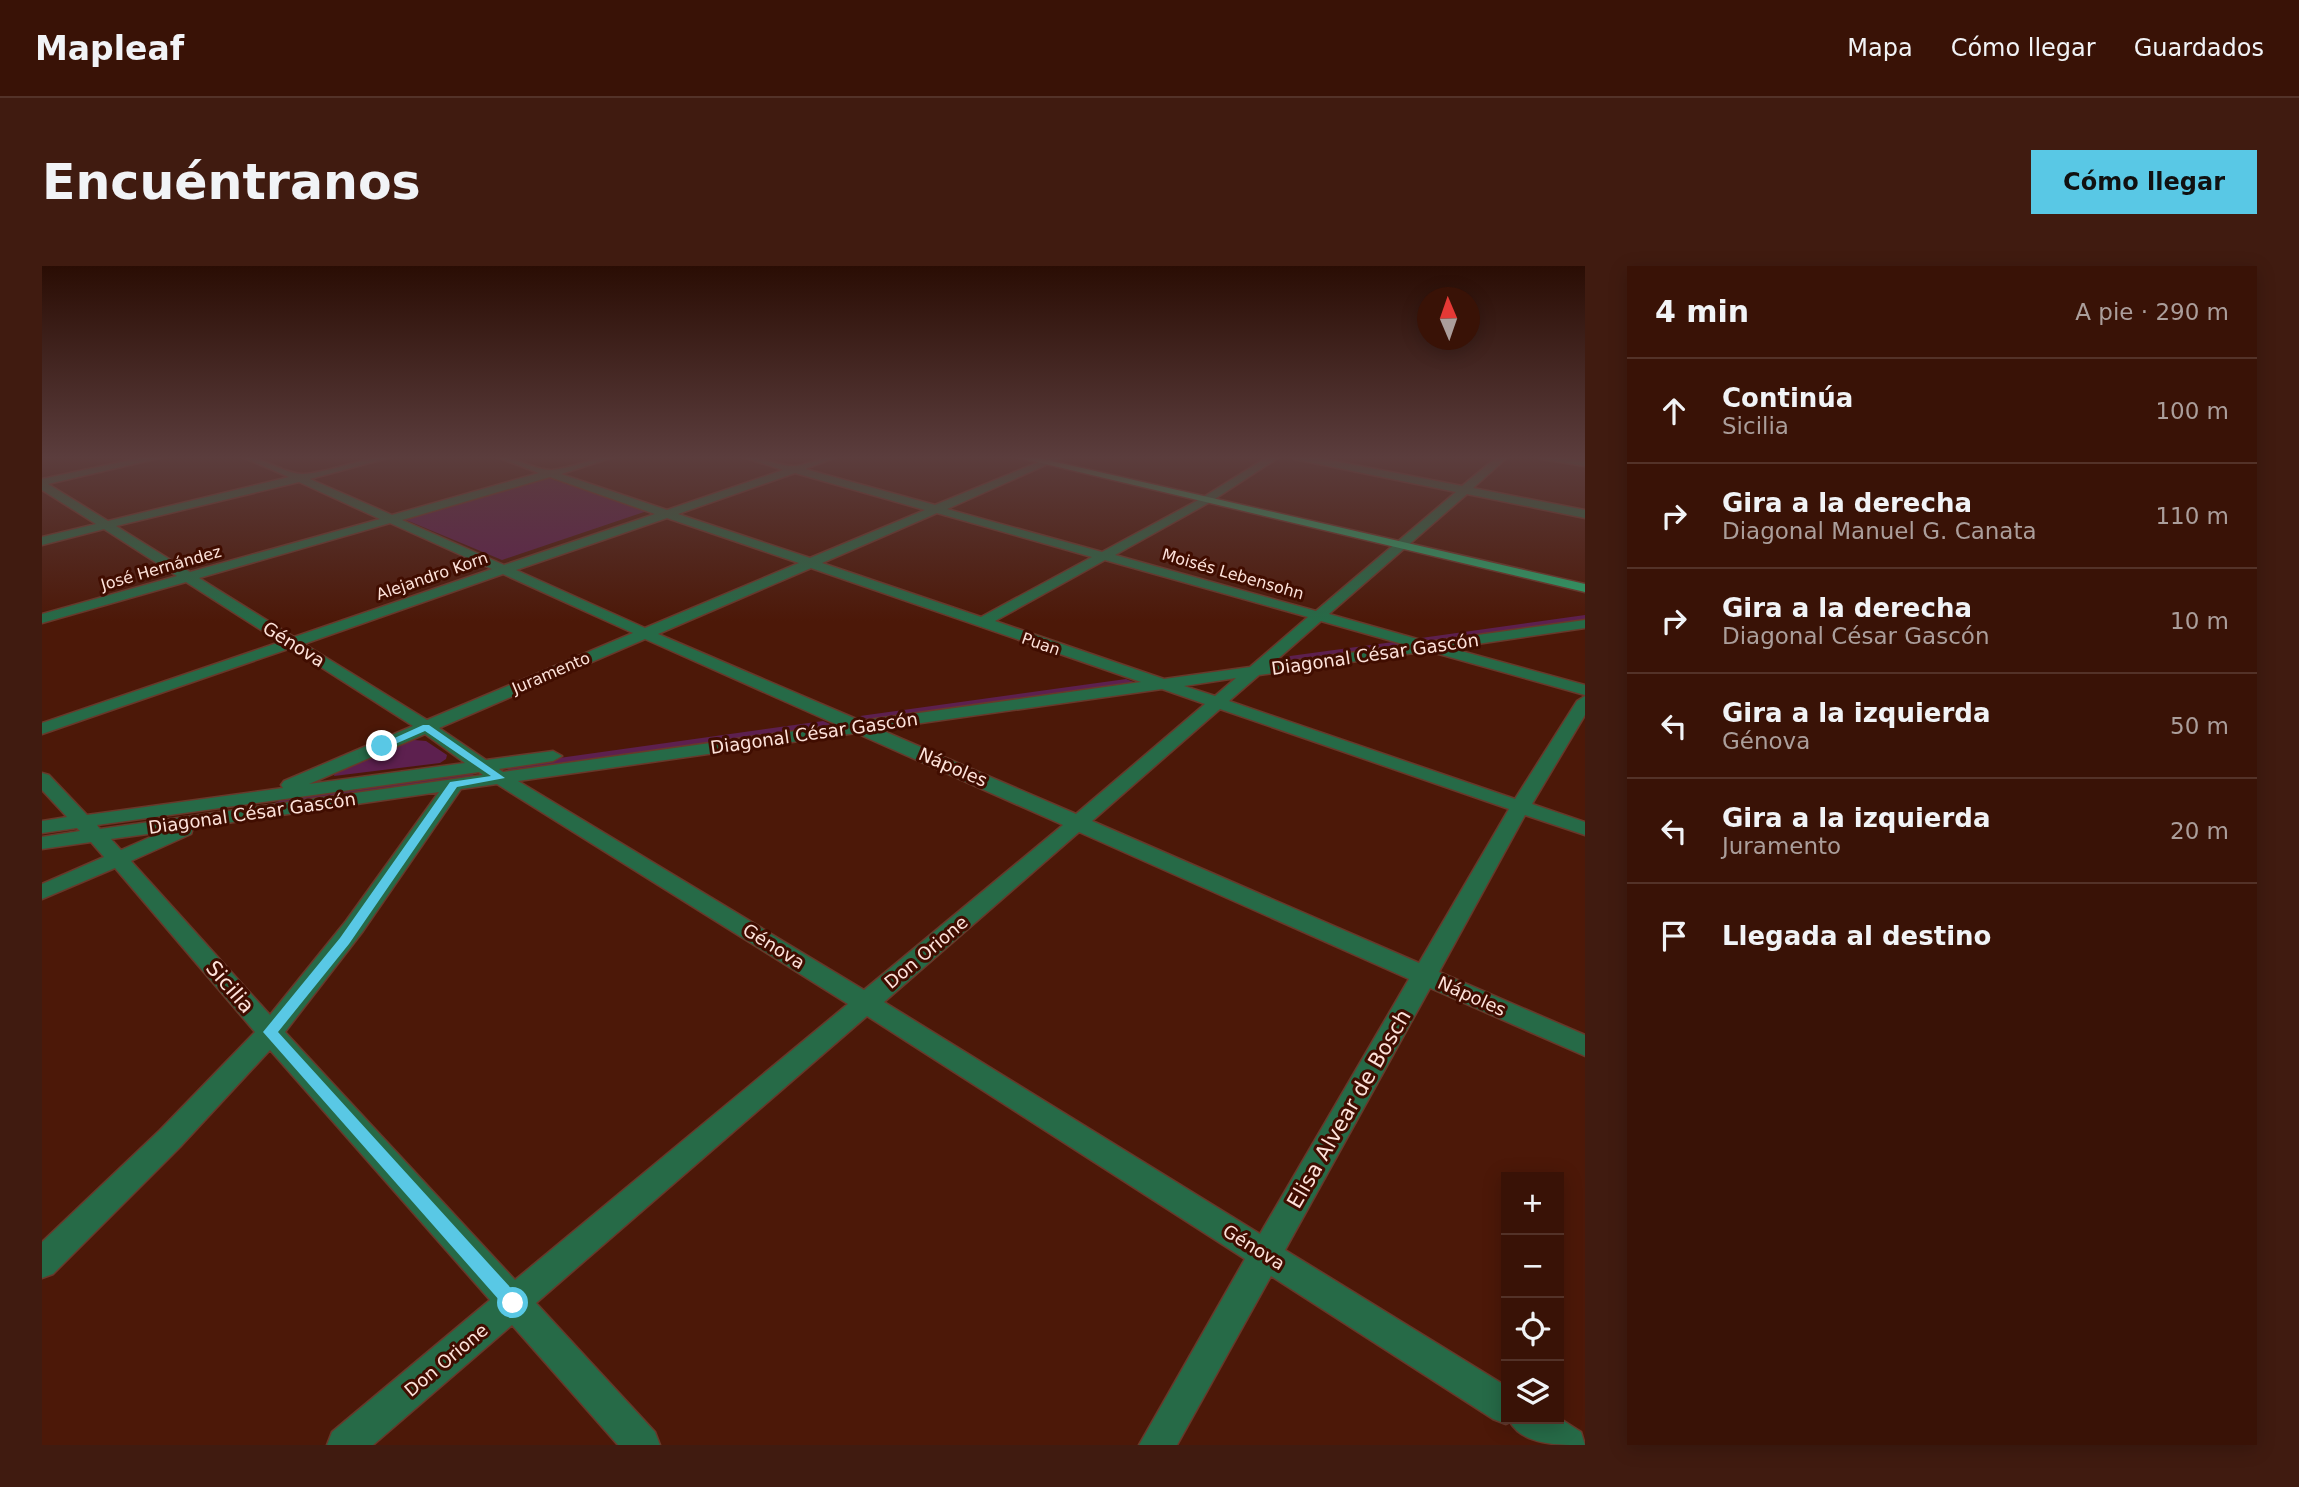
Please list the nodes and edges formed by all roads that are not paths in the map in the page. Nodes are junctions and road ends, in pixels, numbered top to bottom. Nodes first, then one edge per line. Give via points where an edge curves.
1 (85, 511) edge
2 (164, 511) edge
3 (375, 511) edge
4 (420, 511) edge
5 (661, 511) edge
6 (673, 511) edge
7 (935, 511) edge
8 (941, 511) edge
9 (1186, 511) edge
10 (1254, 511) edge
11 (1441, 511) edge
12 (667, 513) junction
13 (393, 519) junction
14 (106, 525) junction
15 (42, 541) edge
16 (1401, 545) junction
17 (1104, 556) junction
18 (809, 563) junction
19 (507, 569) junction
20 (188, 577) junction
21 (1585, 588) edge
22 (1585, 612) edge
23 (1318, 616) junction
24 (42, 619) edge
25 (981, 623) junction
26 (1585, 624) edge
27 (644, 633) junction
28 (1399, 638) junction
29 (293, 643) junction
30 (1429, 646) junction
31 (1264, 663) junction
32 (1132, 675) junction
33 (1159, 684) junction
34 (1585, 690) edge
35 (1585, 701) edge
36 (1217, 703) junction
37 (836, 716) junction
38 (426, 727) junction
39 (860, 727) junction
40 (42, 729) edge
41 (490, 772) junction
42 (42, 779) edge
43 (454, 785) junction
44 (264, 796) junction
45 (1520, 807) junction
46 (209, 819) junction
47 (1079, 822) junction
48 (42, 827) edge
49 (88, 828) junction
50 (1585, 829) edge
51 (42, 843) edge
52 (118, 859) junction
53 (42, 892) edge
54 (1425, 975) junction
55 (866, 1003) junction
56 (270, 1032) junction
57 (1585, 1046) edge
58 (1265, 1254) junction
59 (42, 1263) edge
60 (513, 1303) junction
61 (1501, 1403) edge
62 (1535, 1424) edge
63 (345, 1445) edge
64 (642, 1445) edge
65 (1157, 1445) edge
66 (1568, 1445) edge

1 - 14 street, Génova
2 - 14 street
3 - 13 street, Nápoles
4 - 13 street, José Hernández
5 - 12 street, Puan
6 - 12 street, Alejandro Korn
7 - 18 street, Juramento
8 - 17 street, Moisés Lebensohn
9 - 17 street
10 - 16 main road
11 - 16 street, Don Orione
12 - 18 street, Puan
12 - 19 street, Alejandro Korn
13 - 19 street, Nápoles
13 - 20 street, José Hernández
14 - 15 street
14 - 20 street, Génova
16 - 21 main road
16 - 23 street, Don Orione
17 - 23 street, Moisés Lebensohn
17 - 25 street
18 - 25 street, Puan
18 - 27 street, Juramento
19 - 27 street, Nápoles
19 - 29 street, Alejandro Korn
20 - 24 street, José Hernández
20 - 29 street, Génova
22 - 28 street, Diagonal César Gascón
23 - 28 street, Moisés Lebensohn
23 - 31 street, Don Orione
25 - 32 street, Puan
26 - 30 street, Diagonal César Gascón
27 - 37 street, Nápoles
27 - 38 street, Juramento
28 - 30 street, Moisés Lebensohn
28 - 31 street, Diagonal César Gascón
29 - 38 street, Génova
29 - 40 street, Alejandro Korn
30 - 31 street, Diagonal César Gascón
30 - 34 street, Moisés Lebensohn
31 - 32 street, Diagonal César Gascón
31 - 33 street, Diagonal César Gascón
31 - 36 street, Don Orione
32 - 33 street, Puan
32 - 37 street, Diagonal César Gascón
33 - 36 street, Puan
33 - 39 street, Diagonal César Gascón
35 - 45 street, Elisa Alvear de Bosch
36 - 45 street, Puan
36 - 47 street, Don Orione
37 - 39 street, Nápoles
37 - 41 street, Diagonal César Gascón
38 - 41 street, Génova
38 - 44 street, Juramento
39 - 41 street, Diagonal César Gascón
39 - 47 street, Nápoles
41 - 43 street, Diagonal César Gascón
41 - 44 street, Diagonal César Gascón
41 - 55 street, Génova
42 - 49 street, Sicilia
43 - 46 street, Diagonal César Gascón
43 - 56 street via 344,941
44 - 46 street, Juramento
44 - 49 street, Diagonal César Gascón
45 - 50 street, Puan
45 - 54 street, Elisa Alvear de Bosch
46 - 49 street, Diagonal César Gascón
46 - 52 street, Juramento
47 - 54 street, Nápoles
47 - 55 street, Don Orione
48 - 49 street, Diagonal César Gascón
49 - 51 street, Diagonal César Gascón
49 - 52 street, Sicilia
52 - 53 street, Juramento
52 - 56 street, Sicilia
54 - 57 street, Nápoles
54 - 58 street, Elisa Alvear de Bosch
55 - 58 street, Génova
55 - 60 street, Don Orione
56 - 59 street
56 - 60 street, Sicilia
58 - 61 street, Génova
58 - 65 street, Elisa Alvear de Bosch
60 - 63 street, Don Orione
60 - 64 street, Sicilia
62 - 66 street

